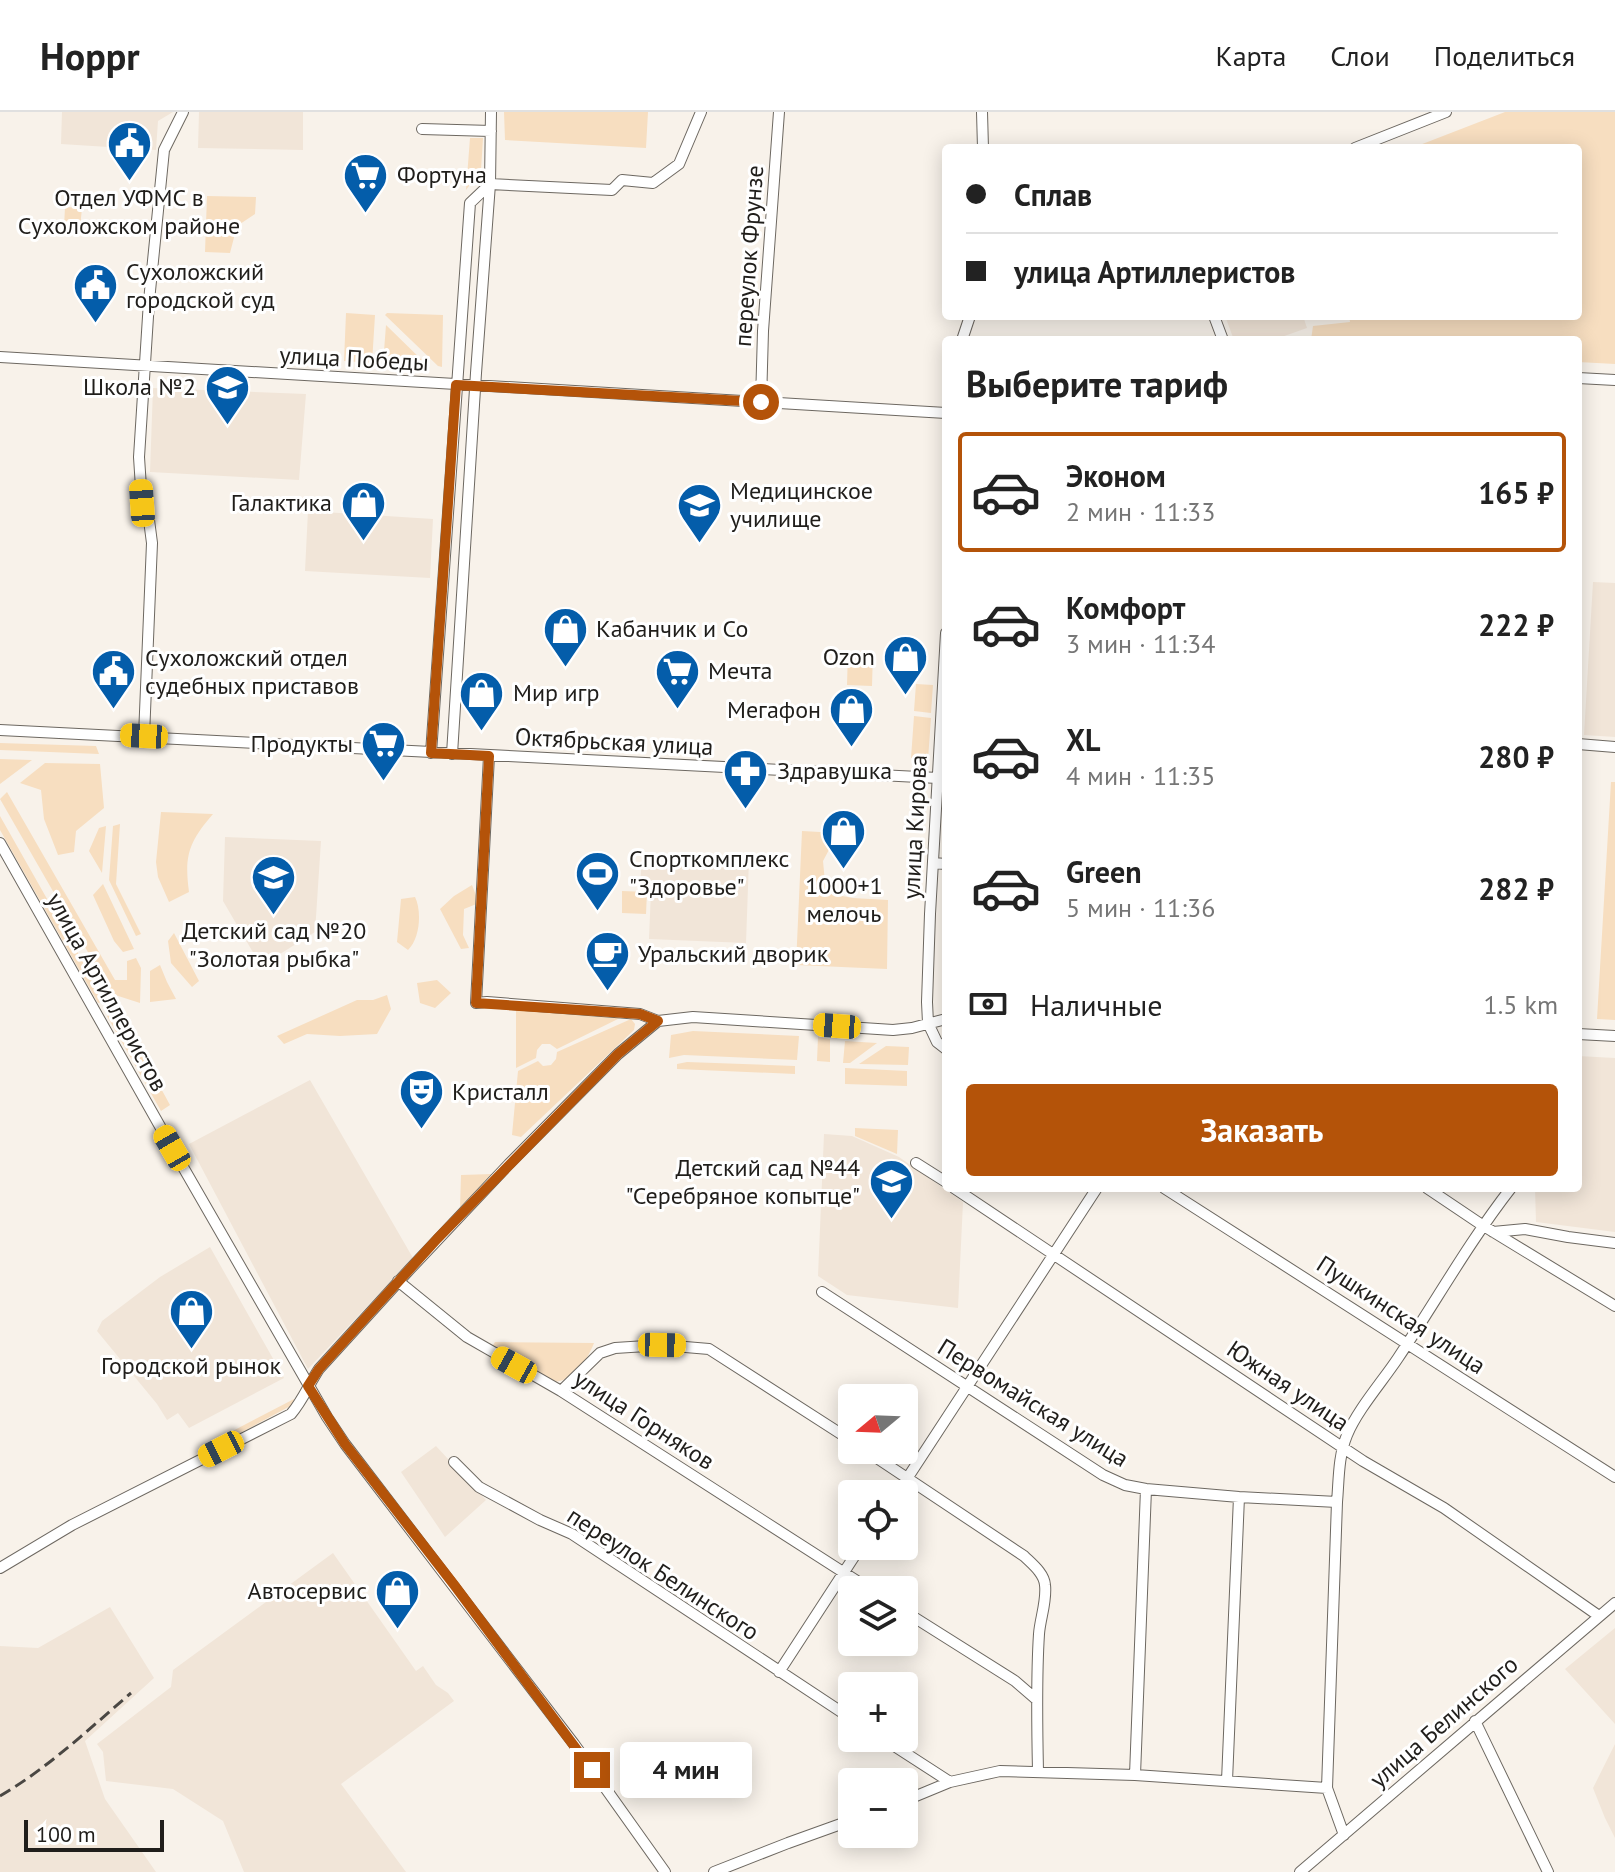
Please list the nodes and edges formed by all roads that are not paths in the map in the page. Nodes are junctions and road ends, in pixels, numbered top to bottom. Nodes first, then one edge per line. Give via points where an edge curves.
1 (183, 112) edge
2 (491, 112) edge
3 (701, 112) edge
4 (779, 112) edge
5 (982, 112) edge
6 (1446, 112) edge
7 (422, 129) dead end
8 (491, 131) junction
9 (983, 144) edge
10 (1365, 144) edge
11 (490, 184) junction
12 (0, 357) edge
13 (145, 367) junction
14 (1582, 378) edge
15 (1615, 380) edge
16 (456, 385) junction
17 (476, 386) junction
18 (761, 402) junction
19 (942, 413) edge
20 (0, 730) edge
21 (942, 730) edge
22 (144, 736) junction
23 (1582, 744) edge
24 (1615, 747) edge
25 (431, 753) junction
26 (452, 754) junction
27 (489, 756) junction
28 (938, 778) junction
29 (0, 843) edge
30 (933, 863) junction
31 (942, 864) edge
32 (942, 1020) edge
33 (658, 1021) junction
34 (928, 1023) junction
35 (1582, 1034) edge
36 (1615, 1036) edge
37 (942, 1046) edge
38 (916, 1163) dead end
39 (942, 1179) edge
40 (960, 1192) edge
41 (1094, 1192) edge
42 (1170, 1192) edge
43 (1433, 1192) edge
44 (1508, 1192) edge
45 (1482, 1225) junction
46 (1493, 1232) junction
47 (1615, 1243) edge
48 (1053, 1254) junction
49 (398, 1281) junction
50 (822, 1292) dead end
51 (1615, 1306) edge
52 (1407, 1343) junction
53 (308, 1386) junction
54 (968, 1386) junction
55 (561, 1391) junction
56 (838, 1432) edge
57 (1343, 1447) junction
58 (454, 1462) dead end
59 (886, 1464) edge
60 (1615, 1477) edge
61 (908, 1478) junction
62 (1146, 1489) junction
63 (1239, 1497) junction
64 (1337, 1502) junction
65 (852, 1560) edge
66 (0, 1568) edge
67 (843, 1573) junction
68 (848, 1576) edge
69 (1615, 1603) edge
70 (1599, 1616) junction
71 (918, 1620) edge
72 (779, 1672) junction
73 (1037, 1700) junction
74 (838, 1710) edge
75 (1475, 1721) junction
76 (904, 1752) edge
77 (1038, 1771) junction
78 (1135, 1775) junction
79 (1227, 1781) junction
80 (950, 1782) junction
81 (1327, 1788) junction
82 (918, 1795) edge
83 (838, 1825) edge
84 (1344, 1835) junction
85 (665, 1872) edge
86 (714, 1872) edge
87 (1300, 1872) edge
88 (1548, 1872) edge

1 - 13 street via 164,150
2 - 8 street
3 - 11 street via 679,164 653,183 622,180 612,190
4 - 18 street, переулок Фрунзе
5 - 9 street
6 - 10 street
7 - 8 street
8 - 11 street
11 - 16 street via 470,203
11 - 17 street
12 - 13 street, улица Победы
13 - 16 street, улица Победы
13 - 22 street via 139,457 152,543
14 - 15 street
16 - 17 street, улица Победы
16 - 25 street
17 - 18 street, улица Победы
17 - 26 street
18 - 19 street, улица Победы
20 - 22 street, Октябрьская улица
21 - 28 street, улица Кирова
22 - 25 street, Октябрьская улица
23 - 24 street
25 - 26 street, Октябрьская улица
26 - 27 street, Октябрьская улица
27 - 28 street, Октябрьская улица
27 - 33 street via 476,1003 640,1014
28 - 30 street, улица Кирова
29 - 53 street, улица Артиллеристов
30 - 31 street
30 - 34 street, улица Кирова
32 - 34 street
33 - 34 street via 693,1017 893,1030
33 - 49 street via 596,1077
34 - 37 street
35 - 36 street
38 - 39 street
40 - 48 street, Южная улица
41 - 48 street
42 - 52 street, Пушкинская улица
43 - 45 street
44 - 45 street
45 - 46 street
45 - 52 street
46 - 47 street via 1525,1229
46 - 51 street
48 - 54 street
48 - 57 street, Южная улица
49 - 53 street
49 - 55 street, улица Горняков via 467,1337
50 - 54 street, Первомайская улица
52 - 57 street via 1352,1424
52 - 60 street, Пушкинская улица
53 - 66 street via 291,1414 72,1525
53 - 85 street, улица Артиллеристов via 345,1444
54 - 61 street
54 - 62 street, Первомайская улица via 1103,1475
55 - 56 street via 600,1353 615,1348 709,1349
55 - 67 street, улица Горняков
57 - 64 street
57 - 70 street, Южная улица via 1444,1508
58 - 72 street, переулок Белинского via 479,1487 572,1534
59 - 61 street
61 - 73 street via 1024,1556 1043,1578
62 - 63 street, Первомайская улица
62 - 78 street
63 - 64 street, Первомайская улица
63 - 79 street
64 - 81 street
65 - 67 street
67 - 68 street, улица Горняков
67 - 72 street
69 - 70 street, улица Белинского
70 - 75 street, улица Белинского
71 - 73 street
72 - 74 street, переулок Белинского
73 - 77 street
75 - 84 street, улица Белинского
75 - 88 street
76 - 80 street
77 - 78 street
77 - 80 street via 1000,1771
78 - 79 street
79 - 81 street
80 - 82 street
81 - 84 street
83 - 86 street
84 - 87 street, улица Белинского

